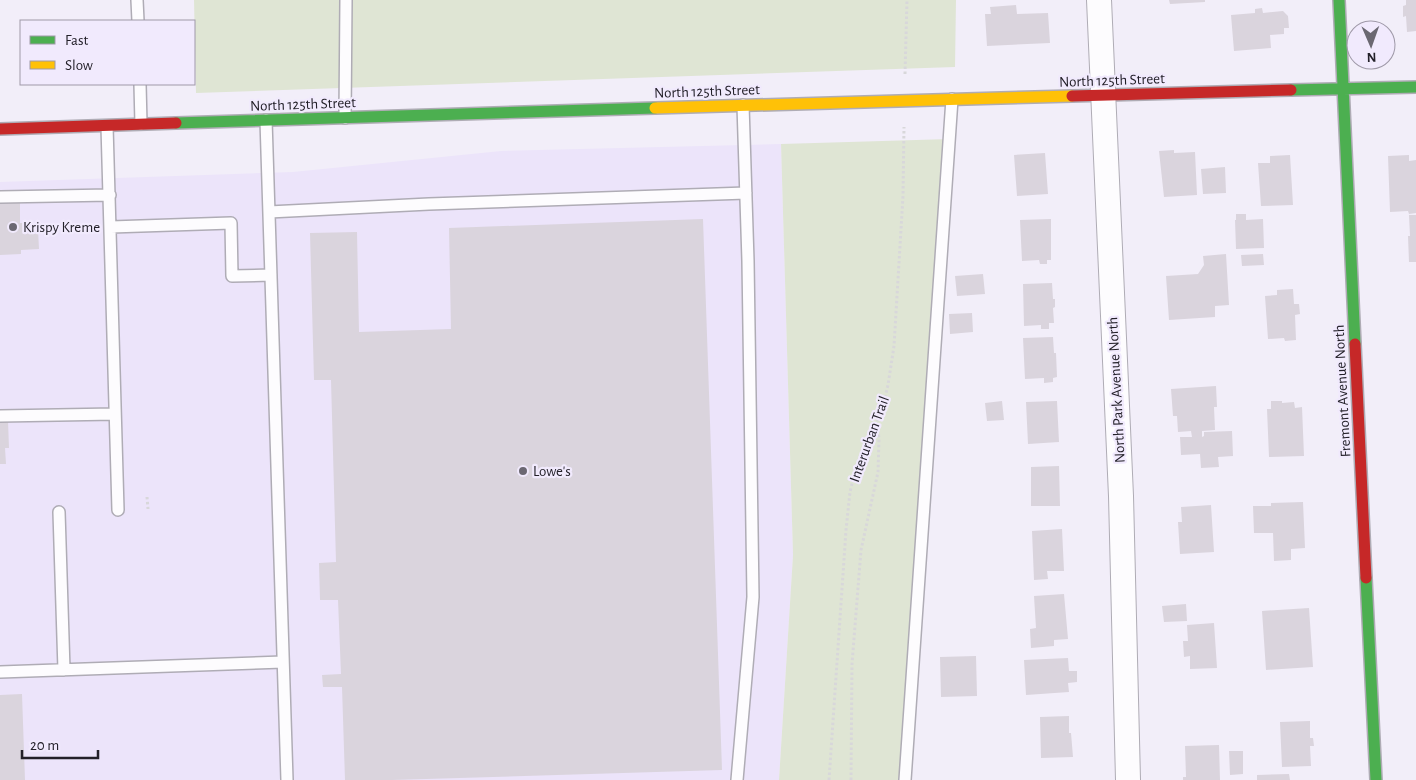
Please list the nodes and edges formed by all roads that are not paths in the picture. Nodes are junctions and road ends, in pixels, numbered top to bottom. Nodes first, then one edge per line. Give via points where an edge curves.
1 (137, 0) edge
2 (346, 0) edge
3 (1098, 0) edge
4 (1339, 0) edge
5 (138, 20) edge
6 (140, 85) edge
7 (1416, 87) edge
8 (1343, 88) junction
9 (1103, 95) junction
10 (952, 99) junction
11 (743, 105) junction
12 (345, 118) junction
13 (266, 120) junction
14 (141, 124) junction
15 (107, 126) junction
16 (0, 129) edge
17 (746, 193) junction
18 (110, 195) junction
19 (0, 197) edge
20 (269, 212) junction
21 (111, 227) junction
22 (271, 275) junction
23 (115, 414) junction
24 (0, 416) edge
25 (118, 510) dead end
26 (59, 512) dead end
27 (283, 662) junction
28 (64, 670) junction
29 (0, 672) edge
30 (287, 780) edge
31 (737, 780) edge
32 (905, 780) edge
33 (1128, 780) edge
34 (1376, 780) edge

1 - 5 lane
2 - 12 lane
3 - 9 street, North Park Avenue North
4 - 8 street, Fremont Avenue North
6 - 14 lane
7 - 8 street, North 125th Street
8 - 9 street, North 125th Street
8 - 34 street, Fremont Avenue North
9 - 10 street, North 125th Street
9 - 33 street, North Park Avenue North
10 - 11 street, North 125th Street
10 - 32 lane
11 - 12 street, North 125th Street
11 - 17 lane
12 - 13 street, North 125th Street
13 - 14 street, North 125th Street
13 - 20 lane
14 - 15 street, North 125th Street
15 - 16 street, North 125th Street
15 - 18 lane
17 - 20 lane
17 - 31 lane via 753,597
18 - 19 lane
18 - 21 lane
20 - 22 lane
21 - 22 lane via 231,223 232,276
21 - 23 lane
22 - 27 lane
23 - 24 lane
23 - 25 lane
26 - 28 lane
27 - 28 lane
27 - 30 lane
28 - 29 lane

